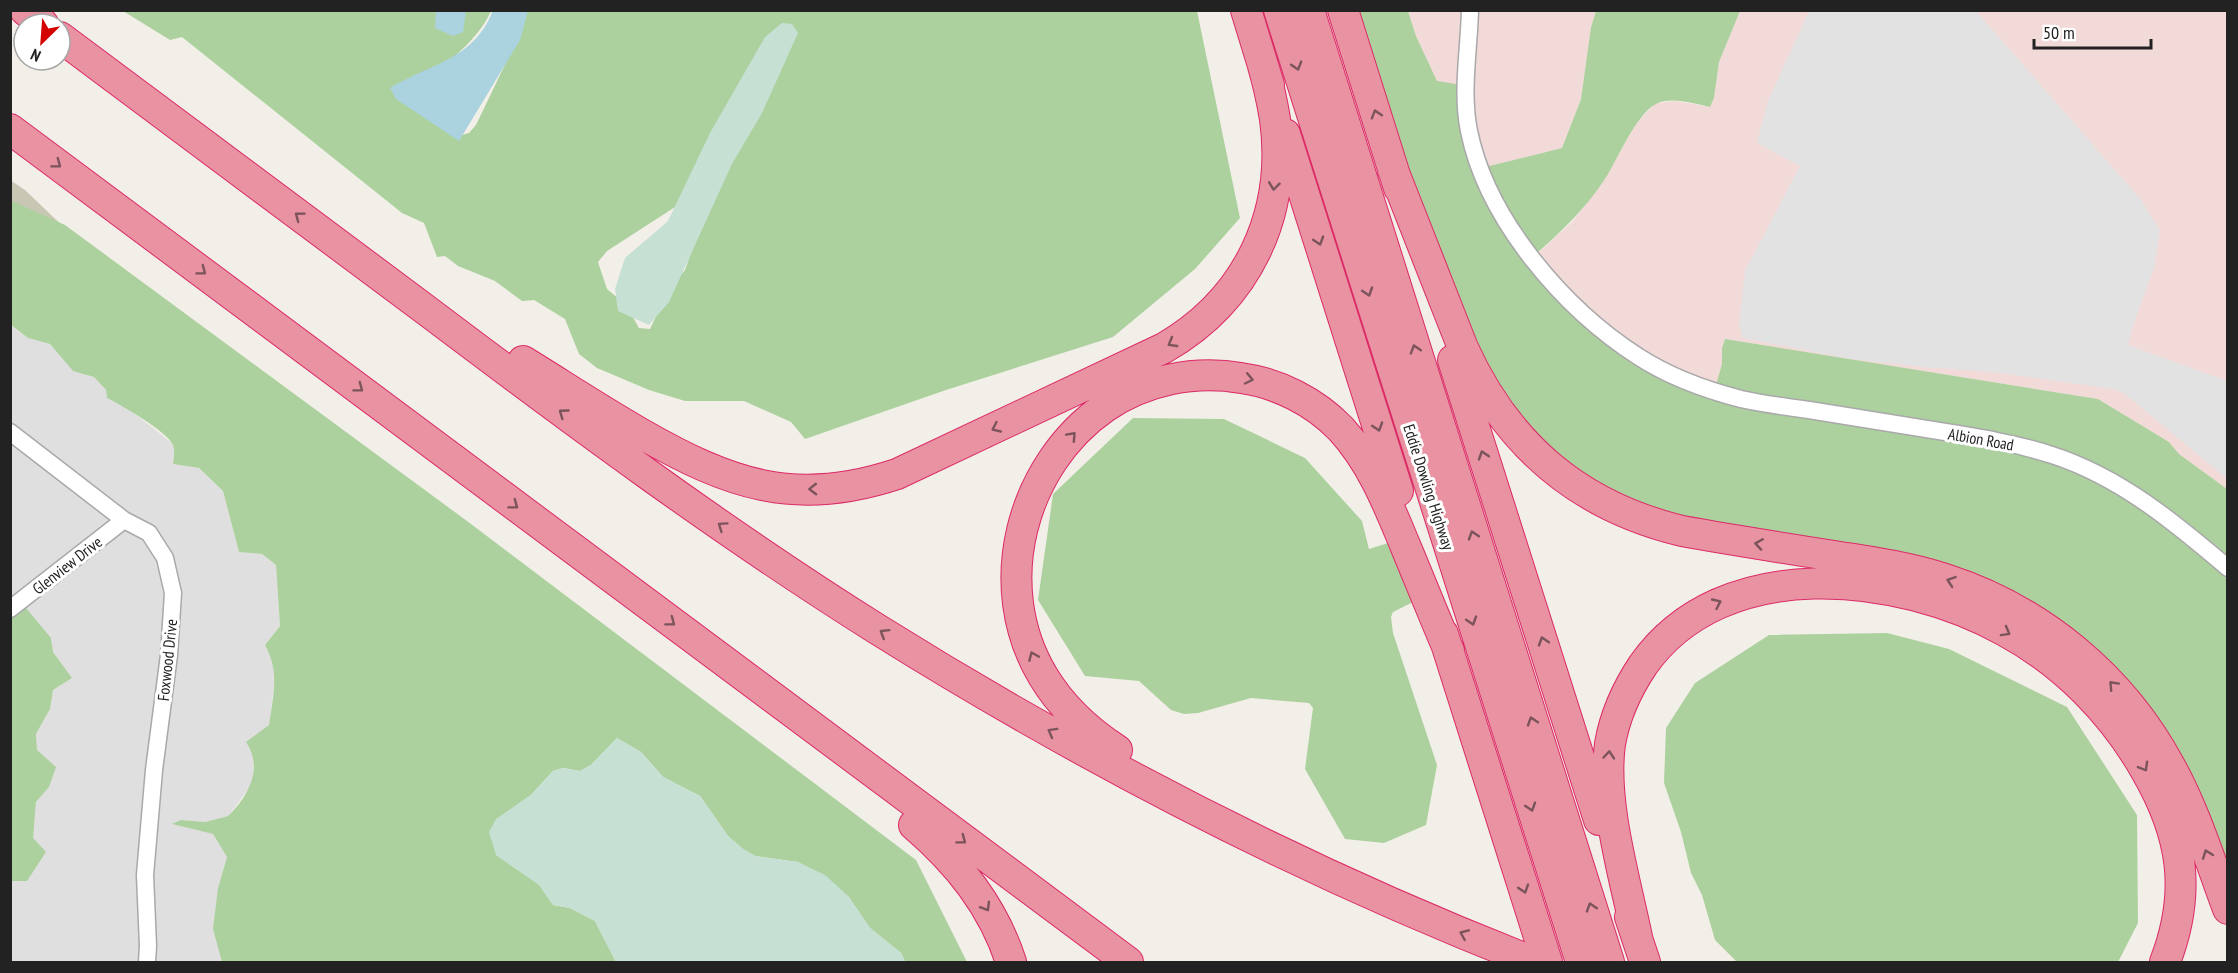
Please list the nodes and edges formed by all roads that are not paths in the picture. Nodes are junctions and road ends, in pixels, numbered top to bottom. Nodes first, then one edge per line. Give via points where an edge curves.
1 (1246, 10) edge
2 (1279, 10) edge
3 (1309, 10) edge
4 (1343, 10) edge
5 (1470, 10) edge
6 (72, 35) edge
7 (72, 46) edge
8 (1263, 66) junction
9 (142, 98) junction
10 (10, 129) edge
11 (1393, 170) junction
12 (346, 250) junction
13 (10, 432) edge
14 (124, 520) junction
15 (2228, 568) edge
16 (10, 609) edge
17 (1449, 651) junction
18 (730, 666) junction
19 (1272, 847) junction
20 (2228, 909) edge
21 (1641, 950) edge
22 (1530, 960) edge
23 (147, 963) edge
24 (1011, 963) edge
25 (1128, 963) edge
26 (1547, 963) edge
27 (1581, 963) edge
28 (1609, 963) edge
29 (2165, 963) edge

1 - 8 highway
2 -> 27 highway, Eddie Dowling Highway
28 -> 3 highway, Eddie Dowling Highway
11 -> 4 highway
5 - 15 street, Albion Road via 1468,128 1485,182 1523,246 1558,288 1600,328 1662,370 1760,403 1981,438 2052,454 2126,489
6 - 9 highway
7 - 9 highway
8 -> 12 highway via 1277,140 1270,211 1249,264 1219,305 1181,338 1145,357 914,466 859,485 795,490 753,484 712,471 620,421
8 -> 17 highway
12 -> 9 highway
10 -> 18 highway
20 -> 11 highway via 2189,805 2150,731 2100,673 2036,621 1982,593 1924,573 1650,523 1589,496 1543,461 1503,417 1473,368
21 -> 11 highway
19 -> 12 highway via 1020,714 828,598 641,470
13 - 14 street, Foxwood Drive
14 - 16 street, Glenview Drive
14 - 23 street, Foxwood Drive via 149,533 165,558 173,593 145,875
19 -> 17 highway via 1090,731 1063,705 1034,658 1017,601 1019,542 1037,486 1070,437 1121,398 1145,386 1180,377 1215,375 1249,379 1298,396 1328,416 1372,470
17 -> 26 highway
18 -> 24 highway via 945,853 987,907
18 -> 25 highway
22 -> 19 highway via 1379,898
21 -> 29 highway via 1612,818 1608,781 1615,723 1632,682 1670,635 1722,601 1775,587 1839,584 1918,596 1989,622 2059,668 2105,712 2150,779 2178,850 2181,909

